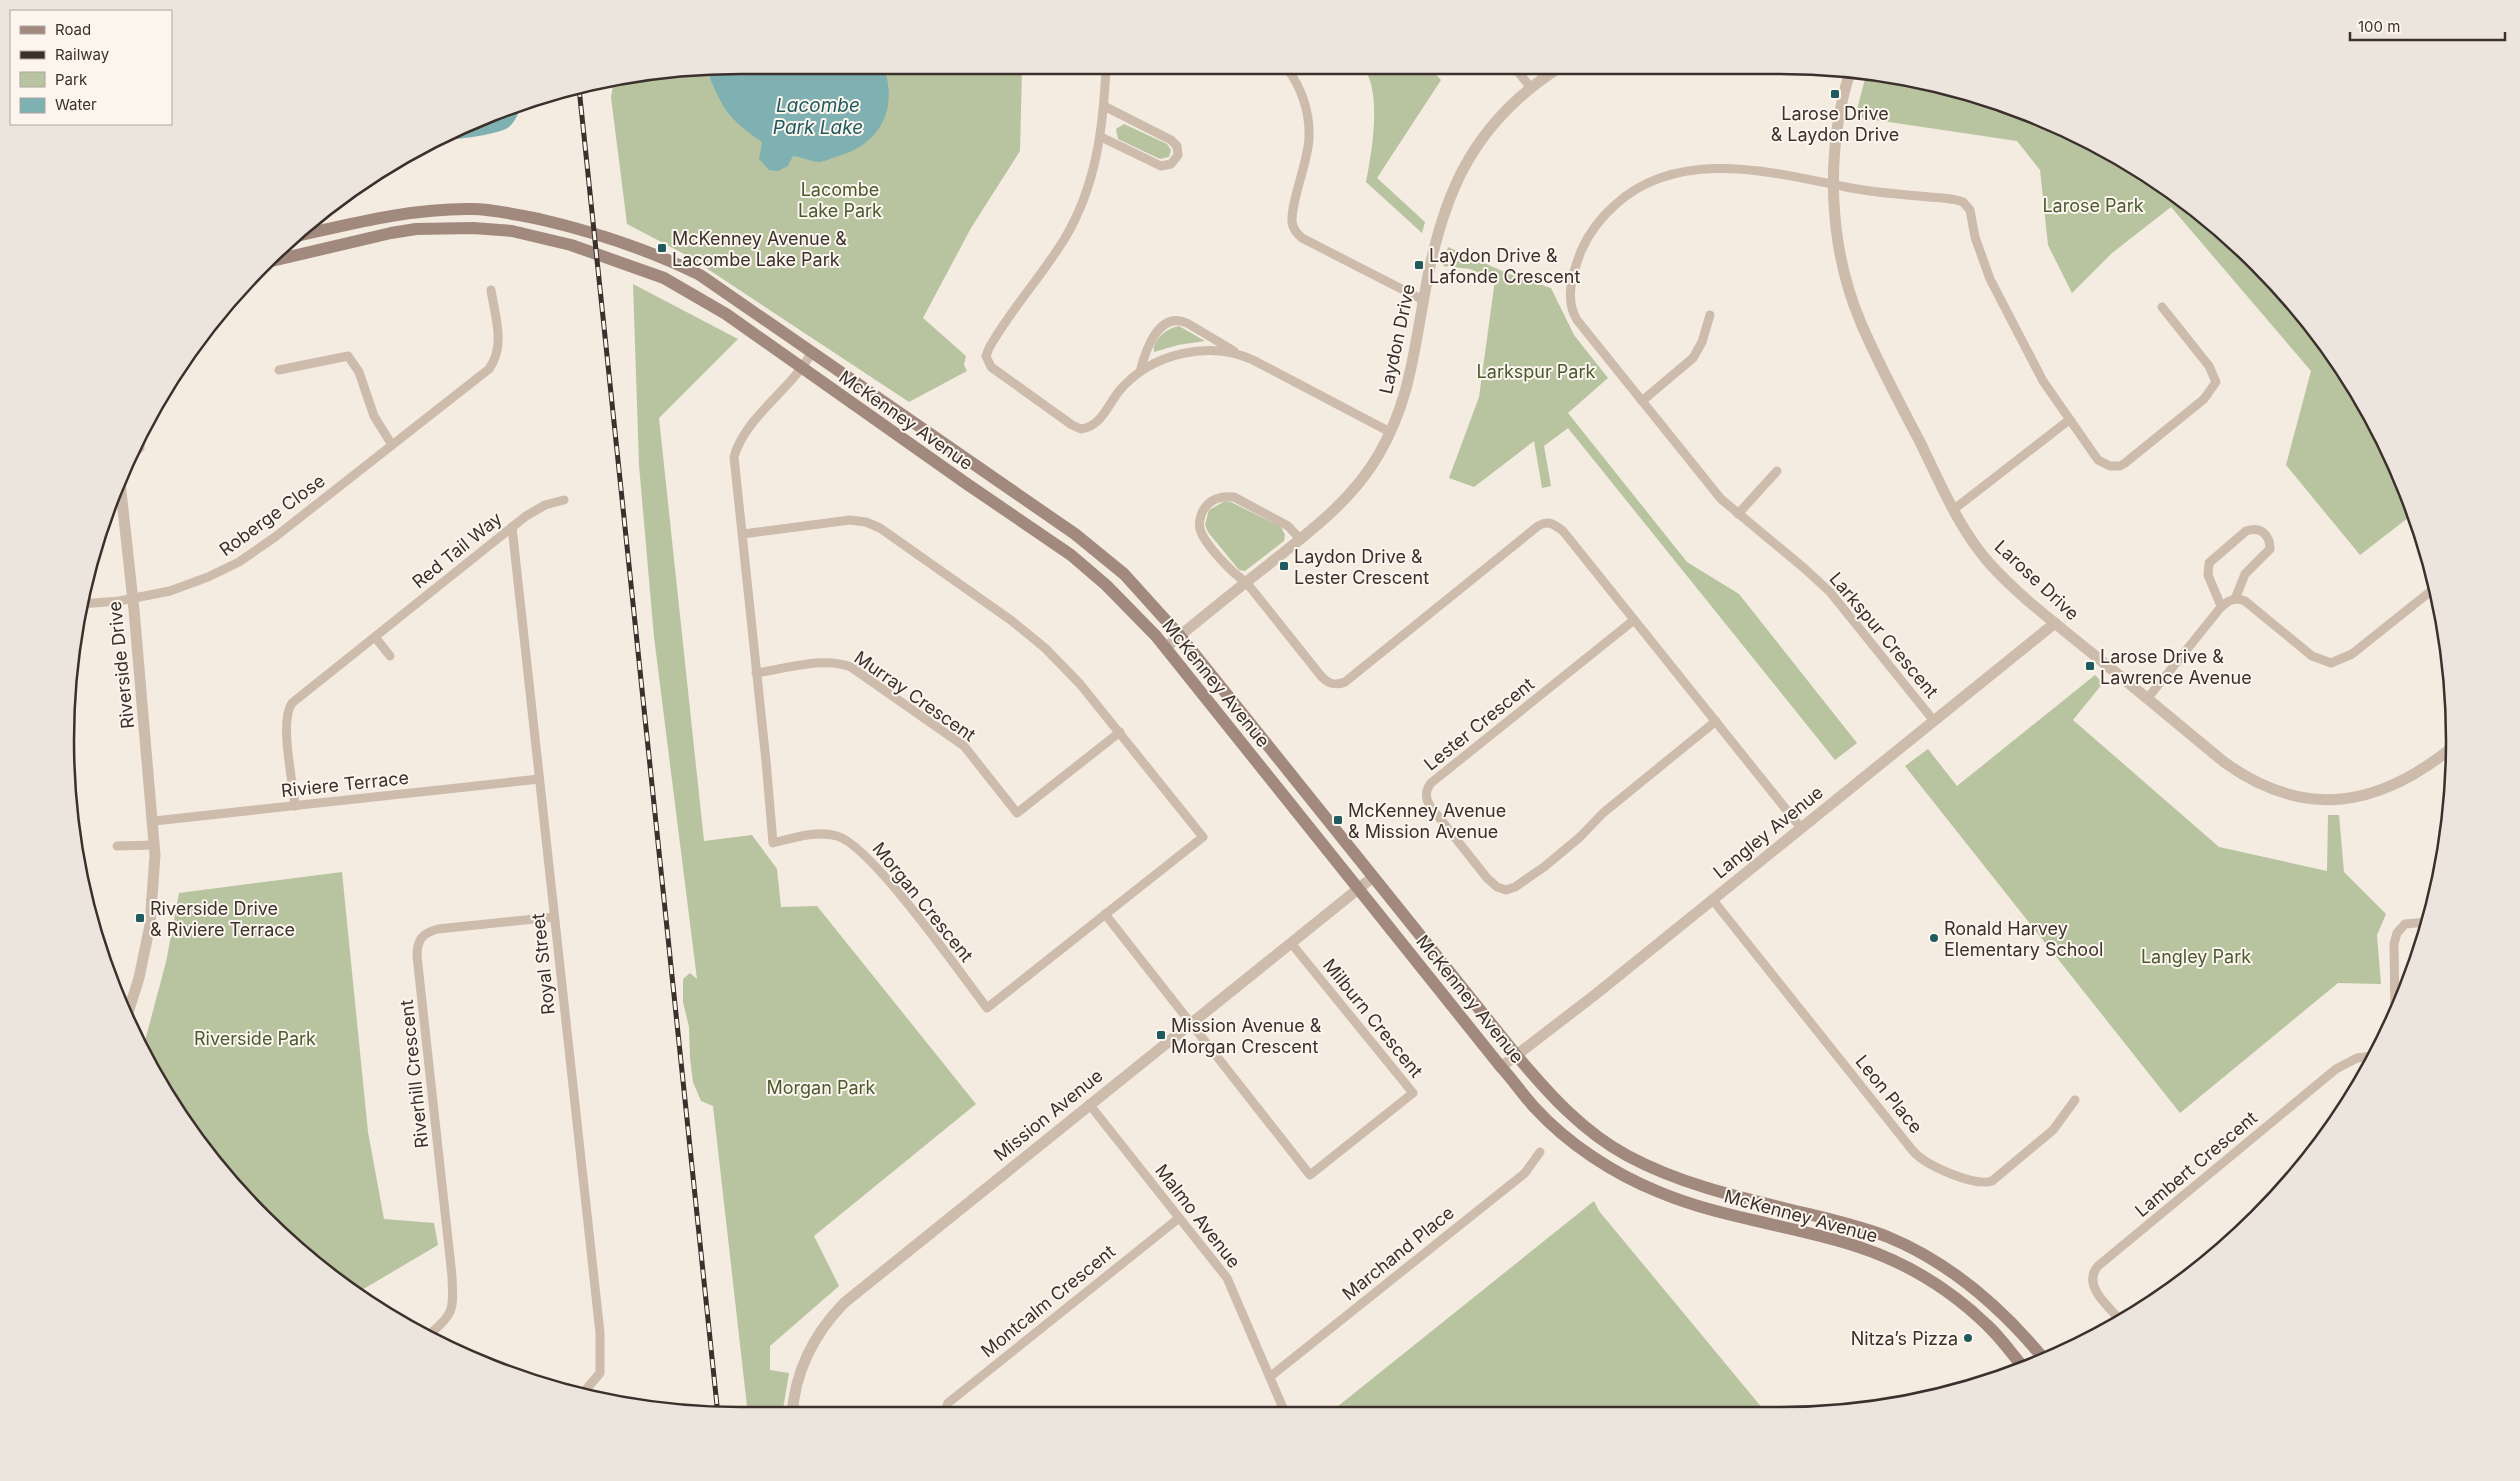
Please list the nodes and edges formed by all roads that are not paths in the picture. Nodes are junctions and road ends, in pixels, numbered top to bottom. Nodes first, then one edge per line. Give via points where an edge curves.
1 (1106, 74) edge
2 (1291, 74) edge
3 (1520, 74) edge
4 (1551, 74) edge
5 (1849, 77) edge
6 (1531, 88) junction
7 (1104, 106) junction
8 (1101, 137) junction
9 (1834, 184) junction
10 (308, 234) edge
11 (279, 259) edge
12 (492, 290) dead end
13 (1423, 300) junction
14 (2162, 308) dead end
15 (1710, 315) dead end
16 (812, 352) junction
17 (1238, 354) junction
18 (803, 369) junction
19 (279, 370) dead end
20 (1140, 372) junction
21 (1642, 401) junction
22 (2069, 420) junction
23 (1390, 432) junction
24 (392, 445) junction
25 (1777, 471) dead end
26 (121, 495) edge
27 (564, 500) dead end
28 (1953, 510) junction
29 (1738, 514) junction
30 (512, 526) junction
31 (743, 534) junction
32 (1300, 539) junction
33 (1246, 582) junction
34 (2429, 592) edge
35 (132, 599) junction
36 (2235, 599) junction
37 (88, 603) edge
38 (2222, 606) junction
39 (1634, 620) junction
40 (2055, 623) junction
41 (1180, 636) junction
42 (375, 637) junction
43 (1165, 648) junction
44 (390, 656) dead end
45 (756, 673) junction
46 (2148, 698) junction
47 (1716, 721) junction
48 (1934, 721) junction
49 (1120, 732) junction
50 (2446, 752) edge
51 (539, 779) junction
52 (295, 806) junction
53 (154, 821) junction
54 (1801, 828) junction
55 (155, 845) junction
56 (117, 846) dead end
57 (1373, 877) junction
58 (1358, 888) junction
59 (1712, 899) junction
60 (1105, 914) junction
61 (554, 917) junction
62 (2421, 923) edge
63 (1291, 943) junction
64 (2395, 996) edge
65 (130, 1007) edge
66 (1191, 1022) junction
67 (1517, 1056) junction
68 (2366, 1057) edge
69 (1502, 1067) junction
70 (2074, 1100) dead end
71 (1089, 1104) junction
72 (1540, 1152) dead end
73 (1179, 1218) junction
74 (2117, 1316) edge
75 (433, 1331) edge
76 (2040, 1354) edge
77 (2019, 1362) edge
78 (1271, 1376) junction
79 (587, 1389) edge
80 (793, 1407) edge
81 (946, 1407) edge
82 (1283, 1407) edge

1 - 7 street
2 - 13 street via 1299,88 1308,127 1307,156 1292,217 1296,232
3 - 6 street
4 - 6 street, Laydon Drive
5 - 9 street, Larose Drive via 1837,134
6 - 13 street, Laydon Drive via 1489,130 1454,185 1439,225
7 - 8 street
7 - 8 street via 1171,140 1177,146 1178,155 1171,164 1161,166
8 - 20 street via 1091,179 1073,224 991,345 987,360 999,374 1081,429 1098,421 1122,388
9 - 21 street, Larkspur Crescent via 1728,169 1686,170 1666,174 1636,188 1600,220 1579,257 1572,284 1571,306 1577,320
9 - 22 street, Larkspur Crescent via 1955,200 1966,205 1990,279 2034,366
9 - 28 street, Larose Drive via 1840,250 1861,322
10 - 16 main road, McKenney Avenue via 436,210 473,209 570,226 639,247 700,274
11 - 18 main road, McKenney Avenue via 416,229 473,228 512,232 572,245 664,278 726,314
12 - 24 street, Roberge Close via 499,344 495,362
13 - 23 street, Laydon Drive via 1411,377
14 - 22 street via 2213,372 2216,382 2210,394 2117,466 2101,462
15 - 21 street via 1693,358
16 - 18 street, Morgan Crescent
16 - 41 main road, McKenney Avenue via 1075,534 1124,574
17 - 20 street via 1214,350 1191,352 1169,357
17 - 20 street via 1186,323 1171,321 1162,326 1145,351
17 - 23 street
18 - 31 street, Morgan Crescent via 749,427 736,448 734,457
18 - 43 main road, McKenney Avenue via 1071,554 1112,591
19 - 24 street via 348,356 359,372 374,416
21 - 29 street, Larkspur Crescent via 1718,496
22 - 28 street
23 - 32 street, Laydon Drive via 1376,460 1356,487 1335,510
24 - 35 street, Roberge Close via 239,562 191,584
25 - 29 street
26 - 35 street, Riverside Drive
27 - 30 street, Red Tail Way via 539,508
28 - 40 street, Larose Drive via 1990,564
29 - 48 street, Larkspur Crescent via 1830,592
30 - 42 street, Red Tail Way
30 - 51 street, Royal Street
31 - 45 street, Morgan Crescent
31 - 49 street, Morgan Crescent via 850,520 880,528 1029,634 1080,684
32 - 33 street, Laydon Drive
32 - 33 street via 1288,526 1239,499 1224,496 1209,503 1200,517 1202,532 1235,575
33 - 39 street via 1321,676 1332,684 1345,682 1544,523 1554,524 1562,531
33 - 41 street, Laydon Drive
34 - 36 street via 2352,654 2331,663 2312,656 2245,601
35 - 37 street, Roberge Close
35 - 53 street, Riverside Drive
36 - 38 street
36 - 38 street via 2246,574 2270,549 2269,538 2263,531 2246,531 2209,563 2208,575
38 - 46 street
39 - 47 street
39 - 47 street, Lester Crescent via 1426,790 1430,806 1487,878 1506,890 1515,887 1544,867 1603,813
40 - 46 street, Larose Drive
40 - 48 street, Langley Avenue
41 - 43 street, Laydon Drive
41 - 57 main road, McKenney Avenue
42 - 44 street
42 - 52 street, Red Tail Way via 289,707 286,728
43 - 58 main road, McKenney Avenue
45 - 49 street, Murray Crescent via 832,663 851,667 964,746 1017,813
45 - 60 street, Morgan Crescent via 772,843 814,834 837,836 852,843 908,904 987,1008
46 - 50 street, Larose Drive via 2237,771 2264,786 2299,797 2336,799 2386,790 2413,777
47 - 54 street
48 - 54 street, Langley Avenue
49 - 60 street, Morgan Crescent via 1203,837
51 - 52 street, Riviere Terrace
51 - 61 street, Royal Street
52 - 53 street, Riviere Terrace
53 - 55 street, Riverside Drive
54 - 59 street, Langley Avenue
55 - 56 street
55 - 65 street, Riverside Drive via 150,925
57 - 58 street, Mission Avenue
57 - 67 main road, McKenney Avenue
58 - 63 street, Mission Avenue
58 - 69 main road, McKenney Avenue
59 - 67 street, Langley Avenue
59 - 70 street, Leon Place via 1913,1151 1926,1162 1972,1181 1992,1181 2052,1130
60 - 66 street
61 - 75 street, Riverhill Crescent via 438,929 425,934 418,942 453,1292 453,1307 447,1320
61 - 79 street, Royal Street via 600,1333 600,1373
62 - 64 street via 2405,924 2395,938
63 - 66 street, Mission Avenue
63 - 66 street, Milburn Crescent via 1413,1093 1310,1175
66 - 71 street, Mission Avenue
67 - 69 street, Langley Avenue
67 - 76 main road, McKenney Avenue via 1552,1098 1626,1156 1715,1191 1839,1222 1906,1245 1945,1267 1982,1294 2012,1320
68 - 74 street, Lambert Crescent via 2357,1058 2336,1070 2098,1266 2091,1278 2093,1286
69 - 77 main road, McKenney Avenue via 1536,1108 1564,1134 1612,1168 1658,1192 1709,1210 1837,1240 1899,1263 1968,1307
71 - 73 street, Malmo Avenue
71 - 80 street, Mission Avenue via 844,1303 809,1350 798,1378
72 - 78 street, Marchand Place via 1525,1173
73 - 78 street, Malmo Avenue via 1227,1278
73 - 81 street, Montcalm Crescent
78 - 82 street, Malmo Avenue

